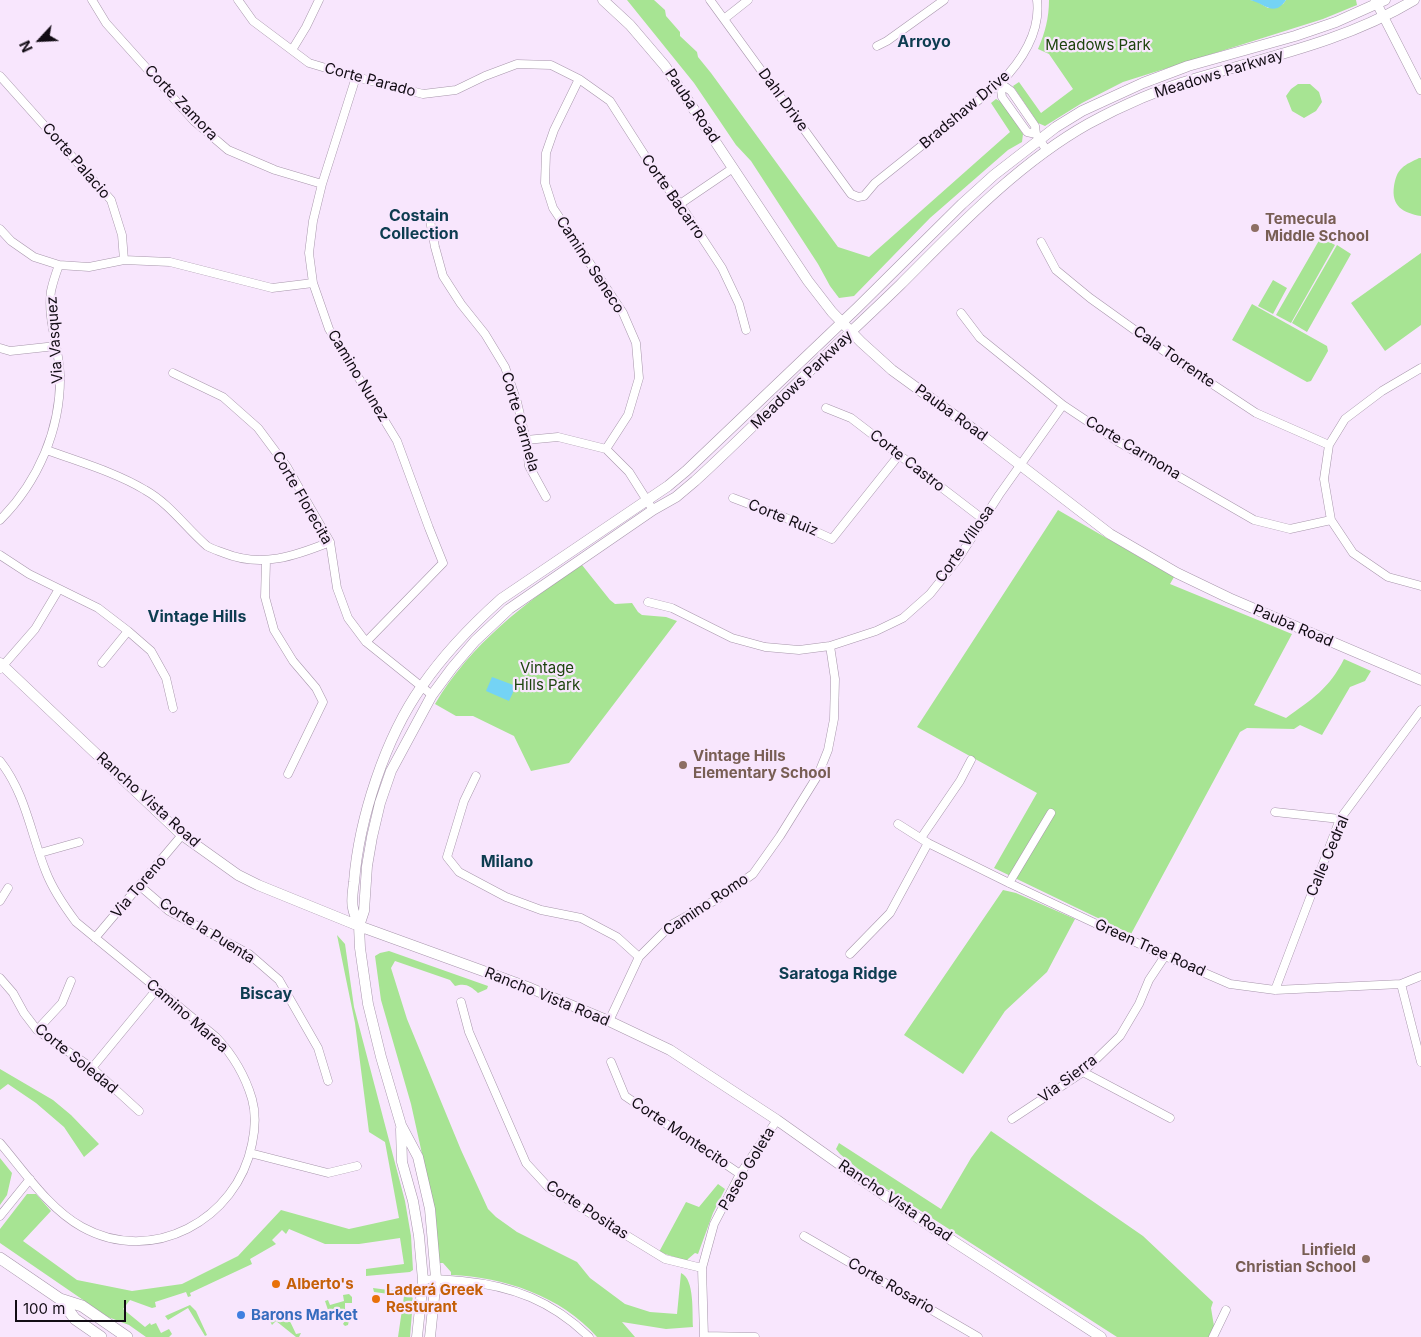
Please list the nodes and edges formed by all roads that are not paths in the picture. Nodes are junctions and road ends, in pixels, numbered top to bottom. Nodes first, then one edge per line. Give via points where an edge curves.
1 (92, 0) edge
2 (238, 0) edge
3 (320, 0) edge
4 (603, 0) edge
5 (710, 0) edge
6 (748, 0) edge
7 (944, 0) edge
8 (1037, 0) edge
9 (1414, 0) edge
10 (1379, 1) edge
11 (1383, 16) junction
12 (724, 19) junction
13 (877, 46) dead end
14 (292, 50) junction
15 (0, 76) edge
16 (356, 77) junction
17 (578, 78) junction
18 (1000, 83) junction
19 (1421, 90) edge
20 (1038, 137) junction
21 (1048, 151) junction
22 (733, 168) junction
23 (322, 184) junction
24 (858, 197) joint
25 (680, 204) junction
26 (429, 215) dead end
27 (0, 229) edge
28 (1041, 242) dead end
29 (124, 260) junction
30 (59, 265) junction
31 (313, 283) junction
32 (961, 313) dead end
33 (842, 322) junction
34 (746, 330) dead end
35 (851, 332) junction
36 (56, 346) junction
37 (0, 348) edge
38 (1421, 368) edge
39 (173, 373) dead end
40 (1063, 405) junction
41 (826, 408) dead end
42 (526, 440) junction
43 (1329, 445) junction
44 (606, 449) junction
45 (47, 450) junction
46 (899, 455) junction
47 (1020, 465) junction
48 (546, 497) dead end
49 (733, 498) dead end
50 (646, 499) junction
51 (654, 510) junction
52 (0, 520) edge
53 (984, 520) junction
54 (1331, 520) junction
55 (330, 542) junction
56 (0, 555) edge
57 (266, 561) junction
58 (1421, 586) edge
59 (59, 589) junction
60 (648, 602) dead end
61 (128, 631) junction
62 (366, 642) junction
63 (830, 646) junction
64 (102, 663) dead end
65 (1, 666) edge
66 (1421, 680) edge
67 (421, 688) junction
68 (432, 695) junction
69 (173, 708) dead end
70 (1421, 710) edge
71 (971, 760) dead end
72 (1, 765) edge
73 (288, 774) dead end
74 (476, 776) dead end
75 (1275, 812) dead end
76 (1051, 813) dead end
77 (1340, 819) junction
78 (898, 824) dead end
79 (182, 836) junction
80 (925, 841) junction
81 (79, 842) dead end
82 (40, 853) junction
83 (1009, 883) junction
84 (140, 886) junction
85 (8, 888) dead end
86 (0, 901) edge
87 (360, 926) junction
88 (95, 938) junction
89 (850, 954) dead end
90 (639, 956) junction
91 (1165, 956) junction
92 (1421, 976) edge
93 (0, 978) edge
94 (71, 981) dead end
95 (1401, 984) junction
96 (157, 989) junction
97 (1276, 990) junction
98 (461, 1002) dead end
99 (609, 1021) junction
100 (37, 1030) junction
101 (611, 1062) dead end
102 (1421, 1062) edge
103 (92, 1068) junction
104 (1083, 1072) junction
105 (328, 1081) dead end
106 (139, 1112) dead end
107 (1170, 1118) dead end
108 (1012, 1119) dead end
109 (777, 1120) junction
110 (401, 1125) junction
111 (0, 1143) edge
112 (250, 1153) junction
113 (357, 1166) dead end
114 (740, 1174) junction
115 (30, 1178) junction
116 (0, 1216) edge
117 (804, 1236) dead end
118 (0, 1258) edge
119 (702, 1268) junction
120 (436, 1278) junction
121 (423, 1280) junction
122 (60, 1299) junction
123 (1226, 1310) dead end
124 (704, 1336) edge
125 (101, 1337) edge
126 (127, 1337) edge
127 (417, 1337) edge
128 (430, 1337) edge
129 (589, 1337) edge
130 (755, 1337) edge
131 (978, 1337) edge
132 (1101, 1337) edge
133 (1213, 1337) edge

1 - 23 street, Corte Zamora via 106,23 188,114 228,150 275,170
2 - 14 street, Corte Parado via 253,21
3 - 14 street
4 - 22 main road, Pauba Road via 630,25 665,66
5 - 12 street, Dahl Drive
6 - 12 street
7 - 13 street
8 - 18 street, Bradshaw Drive via 1031,39 1023,56
9 - 11 main road, Meadows Parkway
10 - 11 street
10 - 20 main road, Meadows Parkway via 1336,22 1296,36 1188,66 1143,83 1082,111
11 - 19 street
11 - 21 main road, Meadows Parkway via 1300,50 1146,96 1089,124
12 - 24 street, Dahl Drive via 834,172 851,194
14 - 16 street, Corte Parado via 309,63
15 - 29 street, Corte Palacio via 111,200 122,235
16 - 17 street, Corte Parado via 423,94 456,90 517,64 551,65
16 - 23 street, Camino Nunez
17 - 25 street, Corte Bacarro via 610,101
17 - 44 street, Camino Seneco via 546,153 545,183 553,208 623,313 636,343 639,378 628,415
18 - 20 street via 1002,97 1027,132
18 - 24 street, Bradshaw Drive via 875,183 864,196
20 - 21 street
20 - 33 main road, Meadows Parkway via 962,204
21 - 35 main road, Meadows Parkway via 971,214
22 - 25 street
22 - 33 main road, Pauba Road via 808,281
23 - 31 street, Camino Nunez via 309,253
25 - 34 street, Corte Bacarro via 722,268 739,304
26 - 42 street, Corte Carmela via 443,276 505,367
27 - 30 street via 34,257
28 - 43 street, Cala Torrente via 1056,270 1185,366 1256,413
29 - 30 street via 89,267
29 - 31 street via 170,262 272,288
30 - 36 street, Via Vasquez via 51,292
31 - 62 street, Camino Nunez via 329,329 397,441 443,563
32 - 40 street, Corte Carmona via 980,338
33 - 35 main road, Pauba Road
33 - 50 main road, Meadows Parkway via 718,442 668,486
35 - 47 main road, Pauba Road via 892,370
35 - 51 main road, Meadows Parkway via 695,481
36 - 37 street
36 - 45 street, Via Vasquez via 60,374 58,407
38 - 43 street via 1382,391 1345,419
39 - 55 street, Corte Florecita via 222,397 258,428 287,467
40 - 47 street, Corte Villosa
40 - 54 street, Corte Carmona via 1117,441 1254,520 1290,529
41 - 46 street, Corte Castro via 851,418
42 - 44 street via 558,437
42 - 48 street, Corte Carmela via 529,466
43 - 54 street via 1324,479
44 - 50 street via 629,472
45 - 52 street, Via Vasquez via 34,478
45 - 57 street via 145,490 208,547 238,559
46 - 49 street, Corte Ruiz via 832,539
46 - 53 street, Corte Castro
47 - 53 street, Corte Villosa
47 - 66 main road, Pauba Road via 1110,534 1176,573
50 - 51 street
50 - 67 main road, Meadows Parkway via 501,599 466,632
51 - 68 main road, Meadows Parkway via 509,609 475,641
53 - 63 street, Corte Villosa via 930,594 903,618
54 - 58 street via 1353,553 1388,577
55 - 57 street via 298,555
55 - 62 street, Corte Florecita via 337,588 348,618
56 - 59 street
57 - 73 street via 266,597 274,630 323,702
59 - 61 street via 98,608
59 - 65 street via 35,629
60 - 63 street, Corte Villosa via 672,608 732,638 765,647 799,650
61 - 64 street
61 - 69 street via 151,651 166,678
62 - 67 street, Corte Florecita
63 - 90 street, Camino Romo via 835,679 834,719 828,750 818,775 752,874 719,898 671,925
65 - 79 main road, Rancho Vista Road
67 - 68 street, Corte Florecita
67 - 87 main road, Meadows Parkway via 398,729 365,814 356,858 352,907
68 - 87 main road, Meadows Parkway via 391,772 380,803
70 - 77 street, Calle Cedral
71 - 80 street
72 - 82 street, Camino Marea via 27,812
74 - 90 street via 464,801 447,857 459,872 506,897 541,910 581,918 617,937
75 - 77 street
76 - 83 street
77 - 97 street, Calle Cedral
78 - 80 street, Green Tree Road
79 - 84 street, Via Toreno
79 - 87 main road, Rancho Vista Road via 238,875
80 - 83 street, Green Tree Road
80 - 89 street via 890,913
81 - 82 street
82 - 88 street, Camino Marea via 64,906 76,922
83 - 91 street, Green Tree Road
84 - 88 street, Via Toreno
84 - 105 street, Corte la Puenta via 169,911 249,954 279,980 318,1048
85 - 86 street
87 - 99 main road, Rancho Vista Road via 530,988
87 - 110 main road, Meadows Parkway via 368,1004
88 - 96 street, Camino Marea
90 - 99 street, Camino Romo
91 - 97 street, Green Tree Road via 1230,984
91 - 104 street, Via Sierra via 1120,1036
92 - 95 street, Green Tree Road
93 - 100 street, Corte Soledad
94 - 100 street via 62,1003
95 - 97 street, Green Tree Road
95 - 102 street
96 - 103 street
96 - 112 street, Camino Marea via 216,1037 246,1079 255,1121
98 - 119 street, Corte Positas via 469,1032 526,1163 548,1188 665,1259
99 - 109 main road, Rancho Vista Road via 670,1050
100 - 103 street, Corte Soledad
101 - 114 street, Corte Montecito via 625,1096
103 - 106 street, Corte Soledad
104 - 107 street
104 - 108 street, Via Sierra
109 - 114 street, Paseo Goleta
109 - 132 main road, Rancho Vista Road via 856,1176
110 - 120 main road, Meadows Parkway via 418,1157 424,1183 433,1234
110 - 121 main road, Meadows Parkway via 402,1162 413,1201
111 - 115 street, Camino Marea
112 - 113 street via 328,1173
112 - 115 street, Camino Marea via 241,1177 215,1211 184,1230 150,1240 114,1238 82,1227 57,1208
114 - 119 street, Paseo Goleta via 714,1224
115 - 116 street
117 - 131 street, Corte Rosario
118 - 122 main road
119 - 124 street, Paseo Goleta
120 - 121 street
120 - 128 main road, Meadows Parkway
120 - 129 street via 474,1282 529,1296 572,1321
121 - 127 main road, Meadows Parkway
122 - 125 main road via 75,1318
122 - 126 main road via 82,1306
123 - 133 street
124 - 130 street

